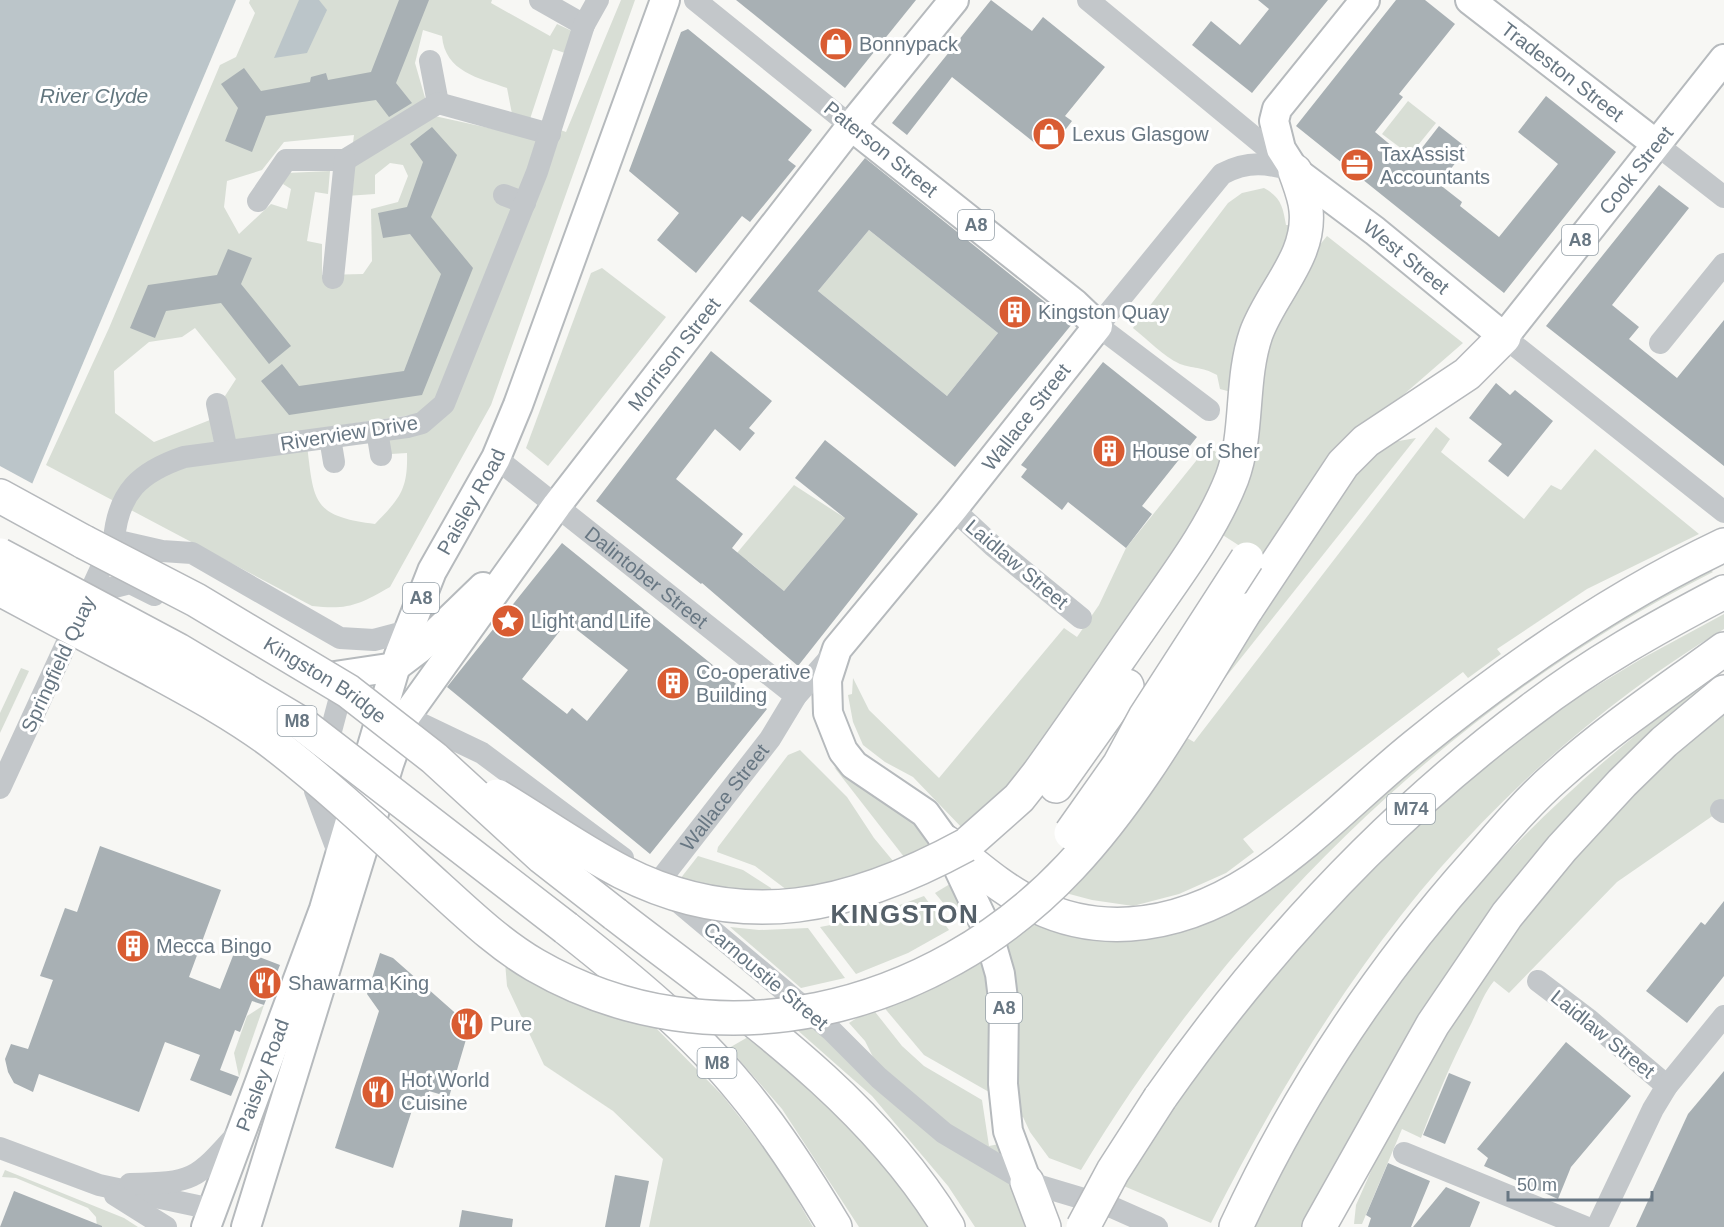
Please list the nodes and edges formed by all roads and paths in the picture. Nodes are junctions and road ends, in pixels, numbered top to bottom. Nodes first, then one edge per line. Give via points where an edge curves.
1 (540, 0) edge
2 (598, 0) edge
3 (665, 0) edge
4 (695, 0) edge
5 (954, 0) edge
6 (1088, 0) edge
7 (1365, 0) edge
8 (1470, 0) edge
9 (584, 25) junction
10 (1724, 59) edge
11 (430, 61) dead end
12 (438, 103) junction
13 (851, 126) junction
14 (550, 134) junction
15 (1656, 144) junction
16 (345, 160) junction
17 (1295, 171) junction
18 (504, 195) dead end
19 (1724, 197) edge
20 (258, 201) dead end
21 (525, 203) junction
22 (1724, 264) edge
23 (333, 278) dead end
24 (1098, 326) junction
25 (1504, 337) junction
26 (1660, 343) dead end
27 (217, 404) dead end
28 (1209, 410) dead end
29 (377, 431) junction
30 (330, 438) junction
31 (227, 451) junction
32 (381, 455) dead end
33 (496, 458) junction
34 (334, 462) dead end
35 (0, 496) edge
36 (557, 506) junction
37 (953, 509) junction
38 (1724, 512) edge
39 (538, 533) junction
40 (114, 540) junction
41 (1710, 552) edge
42 (0, 555) edge
43 (0, 589) edge
44 (1724, 592) edge
45 (91, 593) junction
46 (1082, 618) dead end
47 (408, 631) junction
48 (837, 649) junction
49 (1724, 649) edge
50 (395, 667) junction
51 (336, 681) junction
52 (1724, 692) edge
53 (796, 696) junction
54 (394, 711) junction
55 (482, 753) junction
56 (434, 758) junction
57 (389, 764) junction
58 (0, 788) edge
59 (956, 843) junction
60 (339, 855) junction
61 (657, 884) junction
62 (932, 970) junction
63 (1538, 981) dead end
64 (1724, 1016) edge
65 (1667, 1086) junction
66 (242, 1129) junction
67 (0, 1148) edge
68 (1404, 1153) dead end
69 (1027, 1182) junction
70 (99, 1185) junction
71 (1338, 1194) junction
72 (209, 1218) edge
73 (248, 1220) edge
74 (166, 1227) edge
75 (835, 1227) edge
76 (948, 1227) edge
77 (1044, 1227) edge
78 (1083, 1227) edge
79 (1157, 1227) edge
80 (1236, 1227) edge
81 (1319, 1227) edge
82 (1341, 1227) edge
83 (1586, 1227) edge
84 (1598, 1227) edge

1 - 9 street
2 - 9 street, Riverview Drive
3 - 33 main road, Paisley Road / A8
4 - 13 street, Paterson Street
5 - 13 main road, Morrison Street / A8
6 - 17 street, West Street
7 - 17 main road via 1277,110 1274,121 1281,148
8 - 15 main road, Tradeston Street
9 - 14 street, Riverview Drive
10 - 15 main road, Cook Street / A8
11 - 12 street
12 - 14 street
12 - 16 street
13 - 24 main road, Paterson Street / A8
13 - 36 main road, Morrison Street / A8
14 - 21 street, Riverview Drive
15 - 19 street
15 - 25 main road, Cook Street / A8
16 - 20 street via 286,160
16 - 23 street
17 - 24 street, Wallace Street via 1253,162 1222,174
17 - 25 main road, West Street
17 - 59 highway via 1306,208 1305,237 1263,316 1251,351 1233,476 1208,528 1019,798
18 - 21 street
21 - 29 street, Riverview Drive via 444,404 422,423
22 - 26 street
24 - 28 street, Paterson Street
24 - 37 main road, Wallace Street / A8
25 - 38 street, West Street
25 - 62 highway, bridge via 1467,374 1366,441 1344,464 1122,804 1091,844 1048,889 1005,924 960,956
27 - 31 street
29 - 30 street, Riverview Drive
29 - 32 street
30 - 31 street, Riverview Drive
30 - 34 street
31 - 40 street, Riverview Drive via 184,457 160,465 141,478 127,493 118,512
33 - 36 street, Dalintober Street
33 - 47 main road, Paisley Road / A8 via 432,571
35 - 56 highway, Kingston Bridge, bridge via 196,600 315,669
36 - 39 main road, Morrison Street / A8
36 - 53 street, Dalintober Street
37 - 46 street, Laidlaw Street
37 - 48 main road, Wallace Street / A8
39 - 50 main road via 427,642
39 - 54 main road, Morrison Street / A8
40 - 45 street, Springfield Quay
40 - 47 street via 192,553 340,638 374,640
41 - 59 highway, M74 via 1619,600 1550,644 1412,748 1276,865 1224,898 1195,911 1161,921 1115,925 1072,919 1037,907 999,885
42 - 75 highway, M8, bridge via 178,650 302,724 566,928 681,1025 743,1091 778,1137
43 - 62 highway, bridge via 169,679 271,741 492,935 533,964 579,987 655,1011 706,1017 765,1017 828,1009
44 - 78 highway, M74, bridge via 1595,665 1532,709 1428,793 1308,910 1214,1023 1160,1098
45 - 51 street, Carnoustie Street via 130,583
45 - 58 street, Springfield Quay
47 - 50 main road, Paisley Road / A8
48 - 53 street, Wallace Street
48 - 59 main road, A8 via 827,680 827,702 843,751 854,765 925,813
49 - 80 highway via 1630,716 1557,776 1471,867 1386,970 1313,1079
50 - 51 main road
50 - 54 main road, Paisley Road / A8
51 - 54 street, Carnoustie Street
51 - 60 street via 315,791
52 - 71 highway via 1622,783 1507,915 1433,1024
53 - 61 street, Wallace Street via 770,739
54 - 55 street, Carnoustie Street
54 - 57 main road, Paisley Road / A8
54 - 60 main road, Paisley Road / A8
55 - 57 street
55 - 61 street, Carnoustie Street
56 - 59 highway, bridge via 622,872 670,892 711,903 781,908 848,895 923,868
56 - 76 highway, Kingston Bridge, bridge via 543,857 770,1034 858,1112 914,1176
57 - 73 main road, Paisley Road / A8
59 - 62 highway, bridge via 1002,832 1060,782 1234,550 1119,765 1089,810 1051,856
59 - 69 main road, A8 via 1000,974 1008,1131
60 - 66 main road, Paisley Road / A8 via 324,909
61 - 69 street, Carnoustie Street via 831,1030 910,1106 944,1132
63 - 65 street, Laidlaw Street
64 - 65 street
65 - 84 street
66 - 70 street via 213,1161 187,1180
66 - 72 main road, Paisley Road / A8
67 - 70 street
68 - 83 street
69 - 77 highway
69 - 79 street, Carnoustie Street via 1114,1208
70 - 72 street
70 - 74 street
71 - 81 highway
71 - 82 highway
72 - 73 main road, Paisley Road

